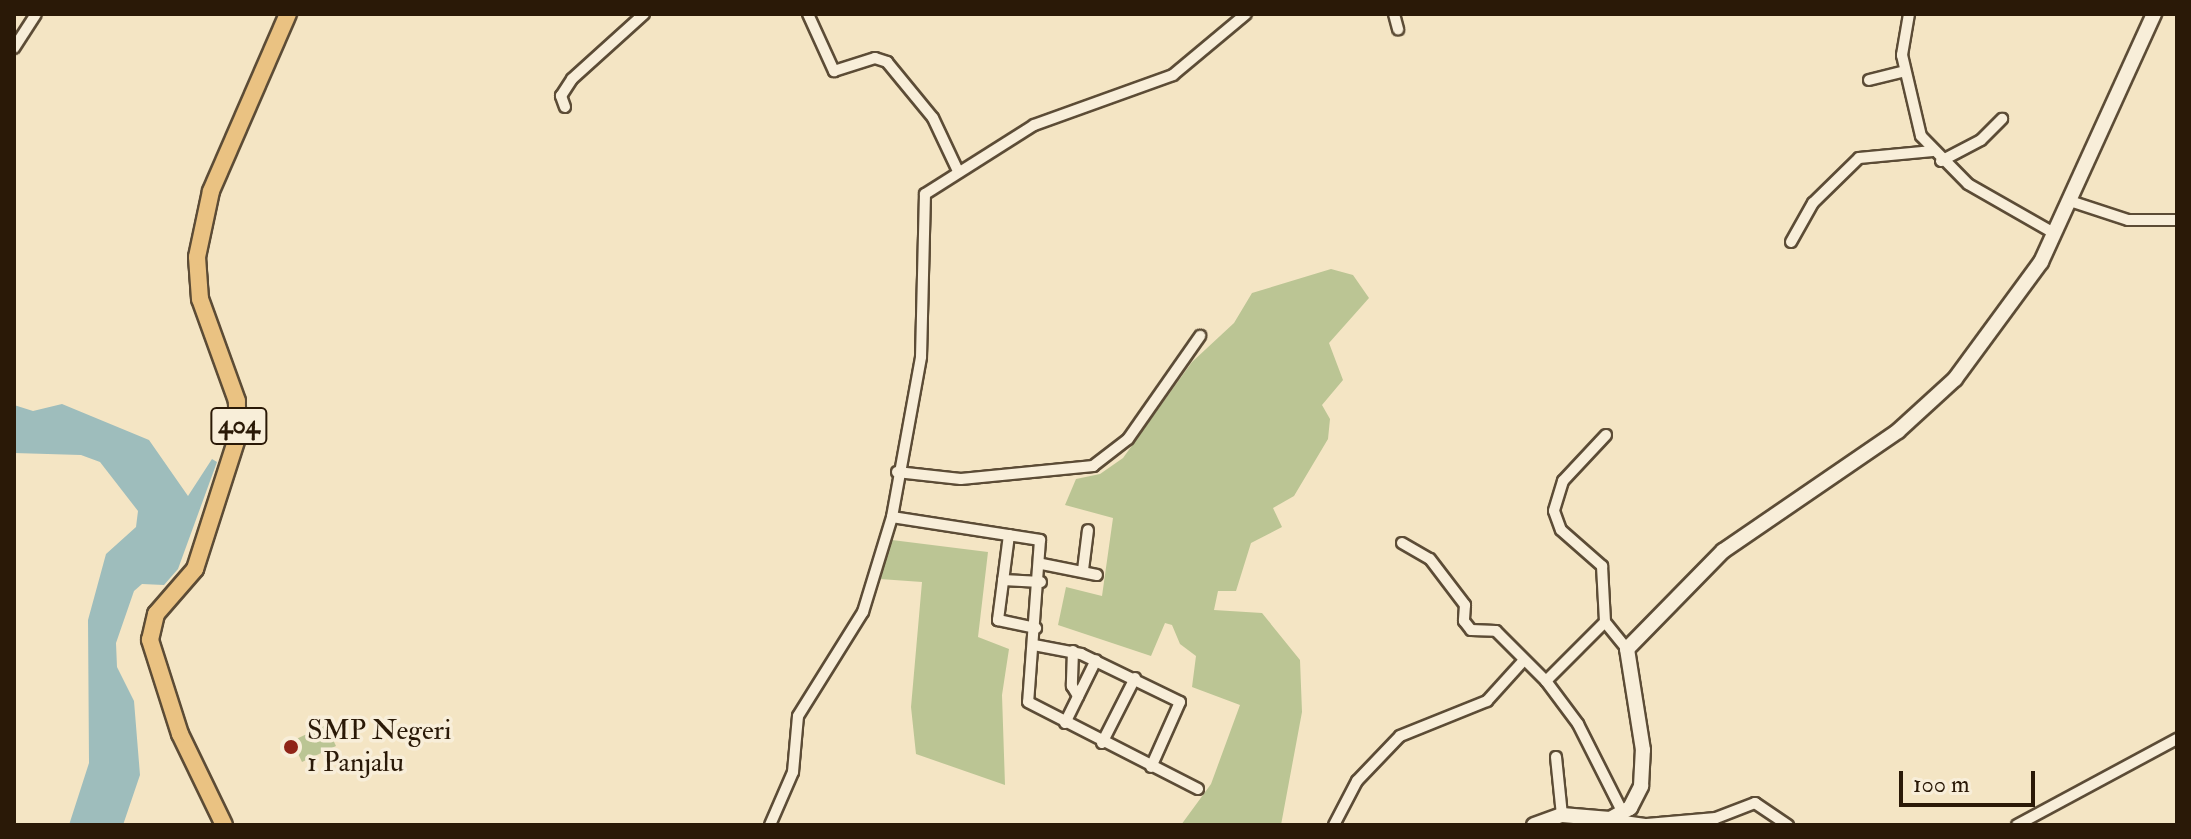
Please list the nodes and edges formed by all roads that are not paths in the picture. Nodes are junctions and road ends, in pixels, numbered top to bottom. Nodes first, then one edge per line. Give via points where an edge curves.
1 (36, 14) edge
2 (288, 14) edge
3 (644, 14) edge
4 (808, 14) edge
5 (1246, 14) edge
6 (1394, 14) edge
7 (1909, 14) edge
8 (2154, 14) edge
9 (1398, 29) dead end
10 (14, 48) edge
11 (1904, 71) junction
12 (1869, 80) dead end
13 (565, 107) dead end
14 (2002, 119) dead end
15 (1933, 151) junction
16 (1941, 161) junction
17 (957, 169) junction
18 (2070, 201) junction
19 (2177, 220) edge
20 (2054, 233) junction
21 (1791, 242) dead end
22 (1200, 336) dead end
23 (1606, 435) dead end
24 (897, 472) junction
25 (892, 517) junction
26 (1088, 530) dead end
27 (1009, 535) junction
28 (1402, 543) dead end
29 (1042, 564) junction
30 (1083, 570) junction
31 (1097, 575) dead end
32 (1003, 580) junction
33 (1041, 582) junction
34 (1605, 622) junction
35 (1036, 628) junction
36 (1034, 645) junction
37 (1627, 649) junction
38 (1073, 651) junction
39 (1096, 660) junction
40 (1524, 660) junction
41 (1135, 678) junction
42 (1546, 681) junction
43 (1078, 696) junction
44 (1065, 723) junction
45 (2177, 739) edge
46 (1102, 743) junction
47 (1556, 757) dead end
48 (1151, 767) junction
49 (1198, 789) dead end
50 (1562, 815) junction
51 (1617, 816) junction
52 (224, 825) edge
53 (770, 825) edge
54 (1334, 825) edge
55 (1534, 825) edge
56 (1788, 825) edge
57 (2017, 825) edge

1 - 10 street
2 - 52 main road, 404 via 211,191 197,257 200,299 237,401 238,435 195,569 156,614 150,640 180,734
3 - 13 street via 572,79 561,98
4 - 17 street via 834,71 875,58 887,62 933,118
5 - 17 street via 1173,75 1034,125
6 - 9 street
7 - 11 street via 1902,35
8 - 18 street
11 - 12 street
11 - 15 street via 1921,136
14 - 16 street via 1981,140
15 - 16 street
15 - 21 street via 1859,158 1810,207
16 - 20 street
17 - 24 street via 925,194 920,206 925,314
18 - 19 street via 2128,220
18 - 20 street
20 - 37 street via 2022,294 1936,400 1723,551
22 - 24 street via 1128,439 1093,466 961,479
23 - 34 street via 1563,481 1554,511 1561,530 1602,566
24 - 25 street
25 - 27 street
25 - 53 street via 863,612 798,716 793,772
26 - 30 street
27 - 29 street via 1040,540
27 - 32 street
28 - 40 street via 1430,559 1465,605 1464,621 1471,630 1494,629
29 - 30 street
29 - 33 street
30 - 31 street
32 - 33 street
32 - 35 street via 1000,623
33 - 35 street
34 - 37 street
34 - 42 street
35 - 36 street
36 - 38 street
36 - 44 street via 1026,698
37 - 51 street via 1643,771 1635,800
38 - 39 street
38 - 43 street via 1072,686
39 - 41 street
39 - 43 street
40 - 42 street
40 - 54 street via 1487,701 1400,736 1357,781
41 - 46 street
41 - 48 street via 1180,705
42 - 51 street via 1578,724
43 - 44 street
44 - 46 street
45 - 57 street
46 - 48 street
47 - 50 street
48 - 49 street
50 - 51 street
50 - 55 street
51 - 56 street via 1647,824 1716,818 1755,803

